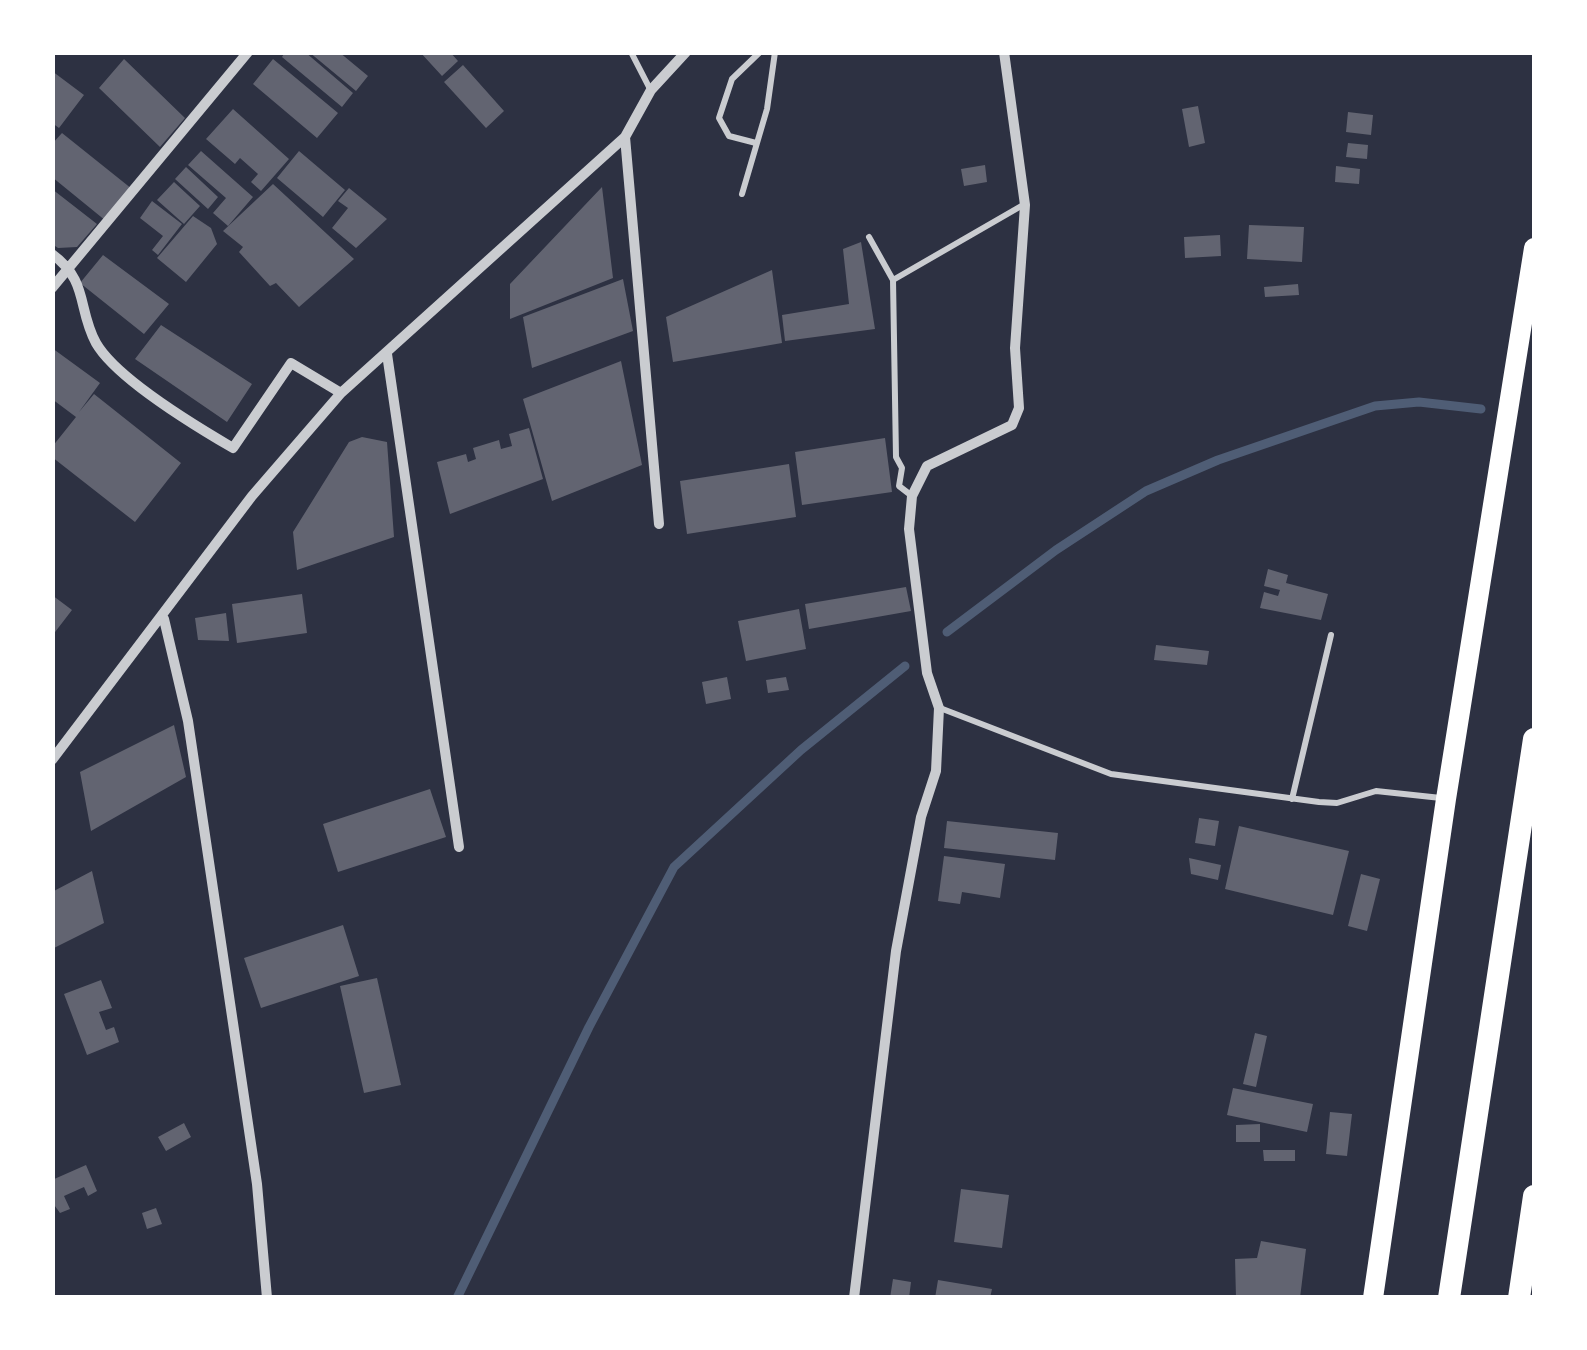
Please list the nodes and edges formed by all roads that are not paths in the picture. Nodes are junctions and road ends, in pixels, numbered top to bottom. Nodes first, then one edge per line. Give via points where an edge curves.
1 (248, 52) edge
2 (631, 52) edge
3 (686, 52) edge
4 (760, 52) edge
5 (775, 52) edge
6 (1004, 52) edge
7 (651, 90) junction
8 (626, 137) junction
9 (756, 143) junction
10 (742, 194) dead end
11 (1024, 204) junction
12 (868, 238) dead end
13 (1534, 248) edge
14 (52, 254) edge
15 (72, 268) junction
16 (893, 280) junction
17 (52, 288) edge
18 (388, 354) junction
19 (342, 393) junction
20 (912, 496) junction
21 (659, 524) dead end
22 (164, 619) junction
23 (1332, 635) dead end
24 (939, 708) junction
25 (1534, 739) edge
26 (52, 760) edge
27 (1292, 798) junction
28 (1446, 799) junction
29 (458, 848) dead end
30 (1534, 1196) edge
31 (266, 1298) edge
32 (854, 1298) edge
33 (1373, 1298) edge
34 (1448, 1298) edge
35 (1519, 1298) edge

1 - 15 street
2 - 7 lane
3 - 7 street
4 - 9 lane via 732,79 719,118 729,136
5 - 9 lane
6 - 11 street
7 - 8 street
8 - 18 street
8 - 21 street
9 - 10 lane
11 - 16 lane
11 - 20 street via 1015,348 1019,408 1012,425 927,466
12 - 16 lane
13 - 28 main road
14 - 15 street
15 - 17 street
15 - 19 street via 97,344 167,408 233,448 291,363
16 - 20 lane via 896,457 899,486
18 - 19 street
18 - 29 street
19 - 22 street via 252,496
20 - 24 street via 909,529 928,673
22 - 26 street
22 - 31 street via 188,721 257,1184
23 - 27 lane
24 - 27 lane via 1110,774
24 - 32 street via 936,770 896,952
25 - 34 highway
27 - 28 lane via 1337,803 1393,790
28 - 33 main road
30 - 35 highway

